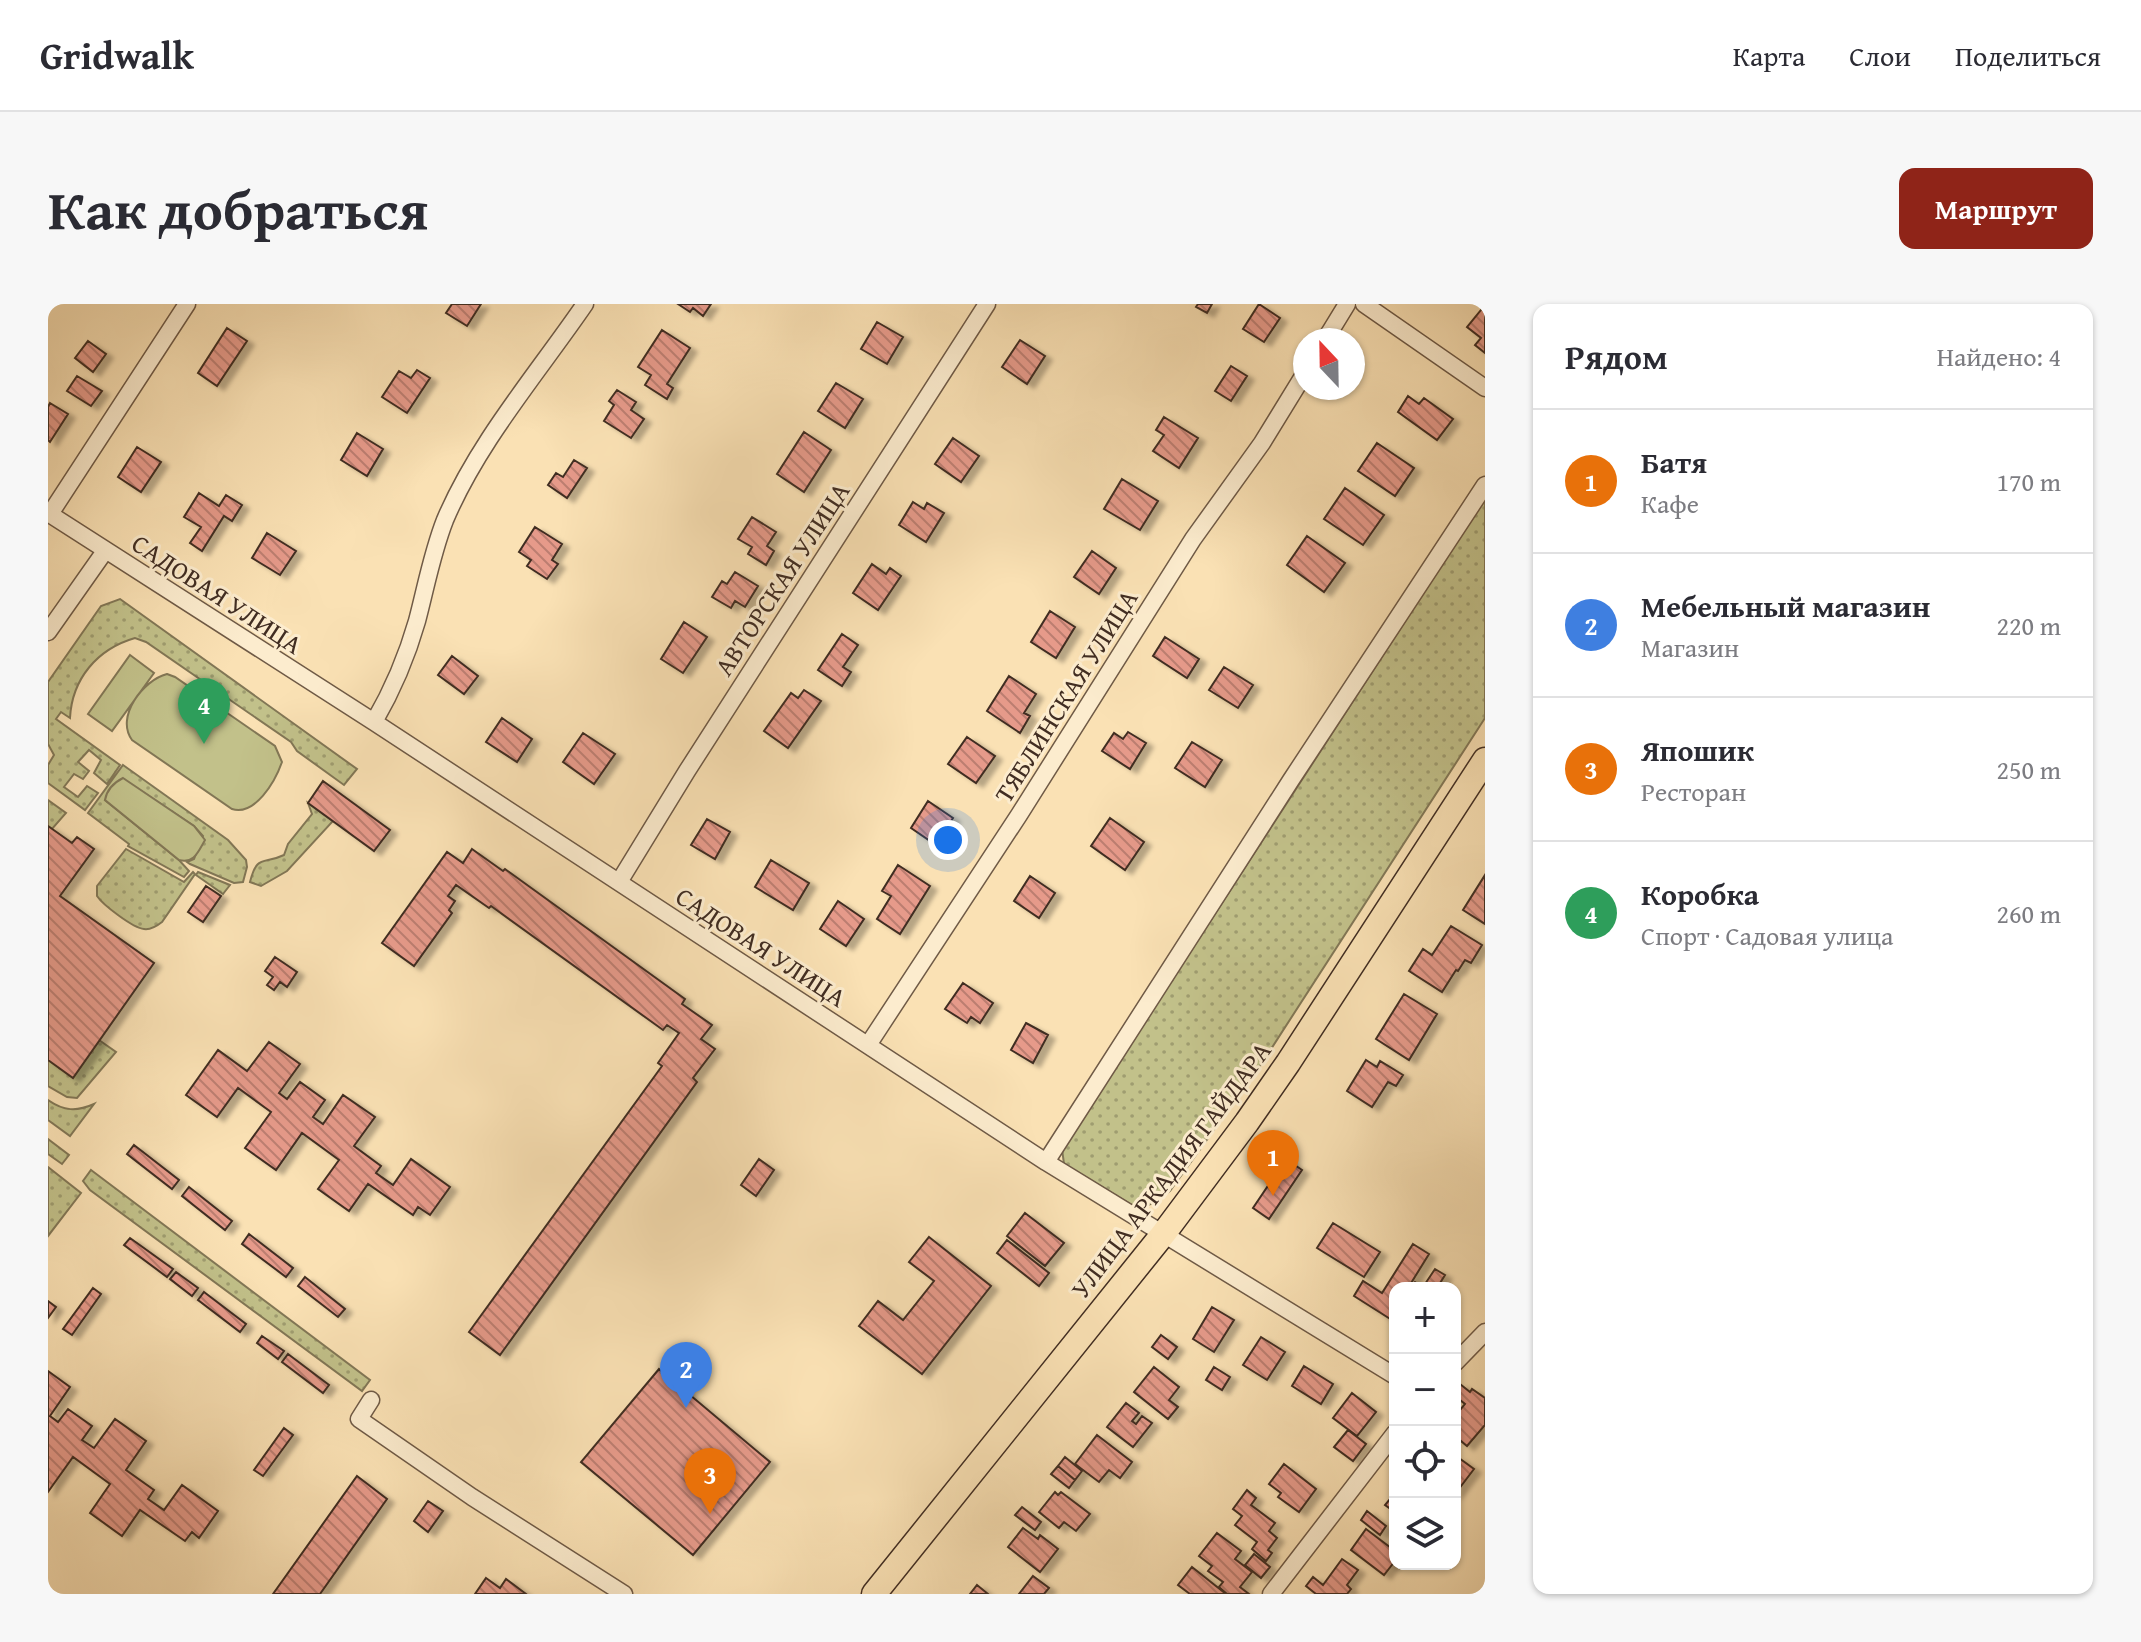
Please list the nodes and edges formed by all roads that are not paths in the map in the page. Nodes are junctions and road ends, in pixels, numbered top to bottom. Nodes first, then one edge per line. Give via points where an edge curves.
1 (187, 304) edge
2 (585, 304) edge
3 (987, 304) edge
4 (1347, 304) edge
5 (1364, 304) edge
6 (1332, 328) edge
7 (1485, 388) edge
8 (1293, 393) edge
9 (1485, 485) edge
10 (49, 514) edge
11 (105, 551) junction
12 (48, 632) edge
13 (374, 722) junction
14 (1485, 760) edge
15 (619, 882) junction
16 (868, 1045) junction
17 (1046, 1162) junction
18 (1164, 1233) junction
19 (1485, 1332) edge
20 (1461, 1357) edge
21 (1389, 1372) edge
22 (371, 1400) dead end
23 (1389, 1441) edge
24 (879, 1592) edge
25 (624, 1594) edge
26 (1271, 1594) edge

1 - 10 street
2 - 13 street via 460,488 429,563 417,622 399,671
3 - 15 street, АВТОРСКАЯ УЛИЦА
4 - 6 street
5 - 7 street
8 - 16 street, ТЯБЛИНСКАЯ УЛИЦА
9 - 17 street
10 - 11 street, САДОВАЯ УЛИЦА
11 - 12 street, САДОВАЯ УЛИЦА
11 - 13 street, САДОВАЯ УЛИЦА
13 - 15 street, САДОВАЯ УЛИЦА
14 - 18 main road, УЛИЦА АРКАДИЯ ГАЙДАРА via 1288,1063
15 - 16 street, САДОВАЯ УЛИЦА
16 - 17 street, САДОВАЯ УЛИЦА
17 - 18 street, САДОВАЯ УЛИЦА
18 - 21 street, САДОВАЯ УЛИЦА
18 - 24 main road, УЛИЦА АРКАДИЯ ГАЙДАРА
19 - 20 street
22 - 25 street via 359,1419
23 - 26 street

